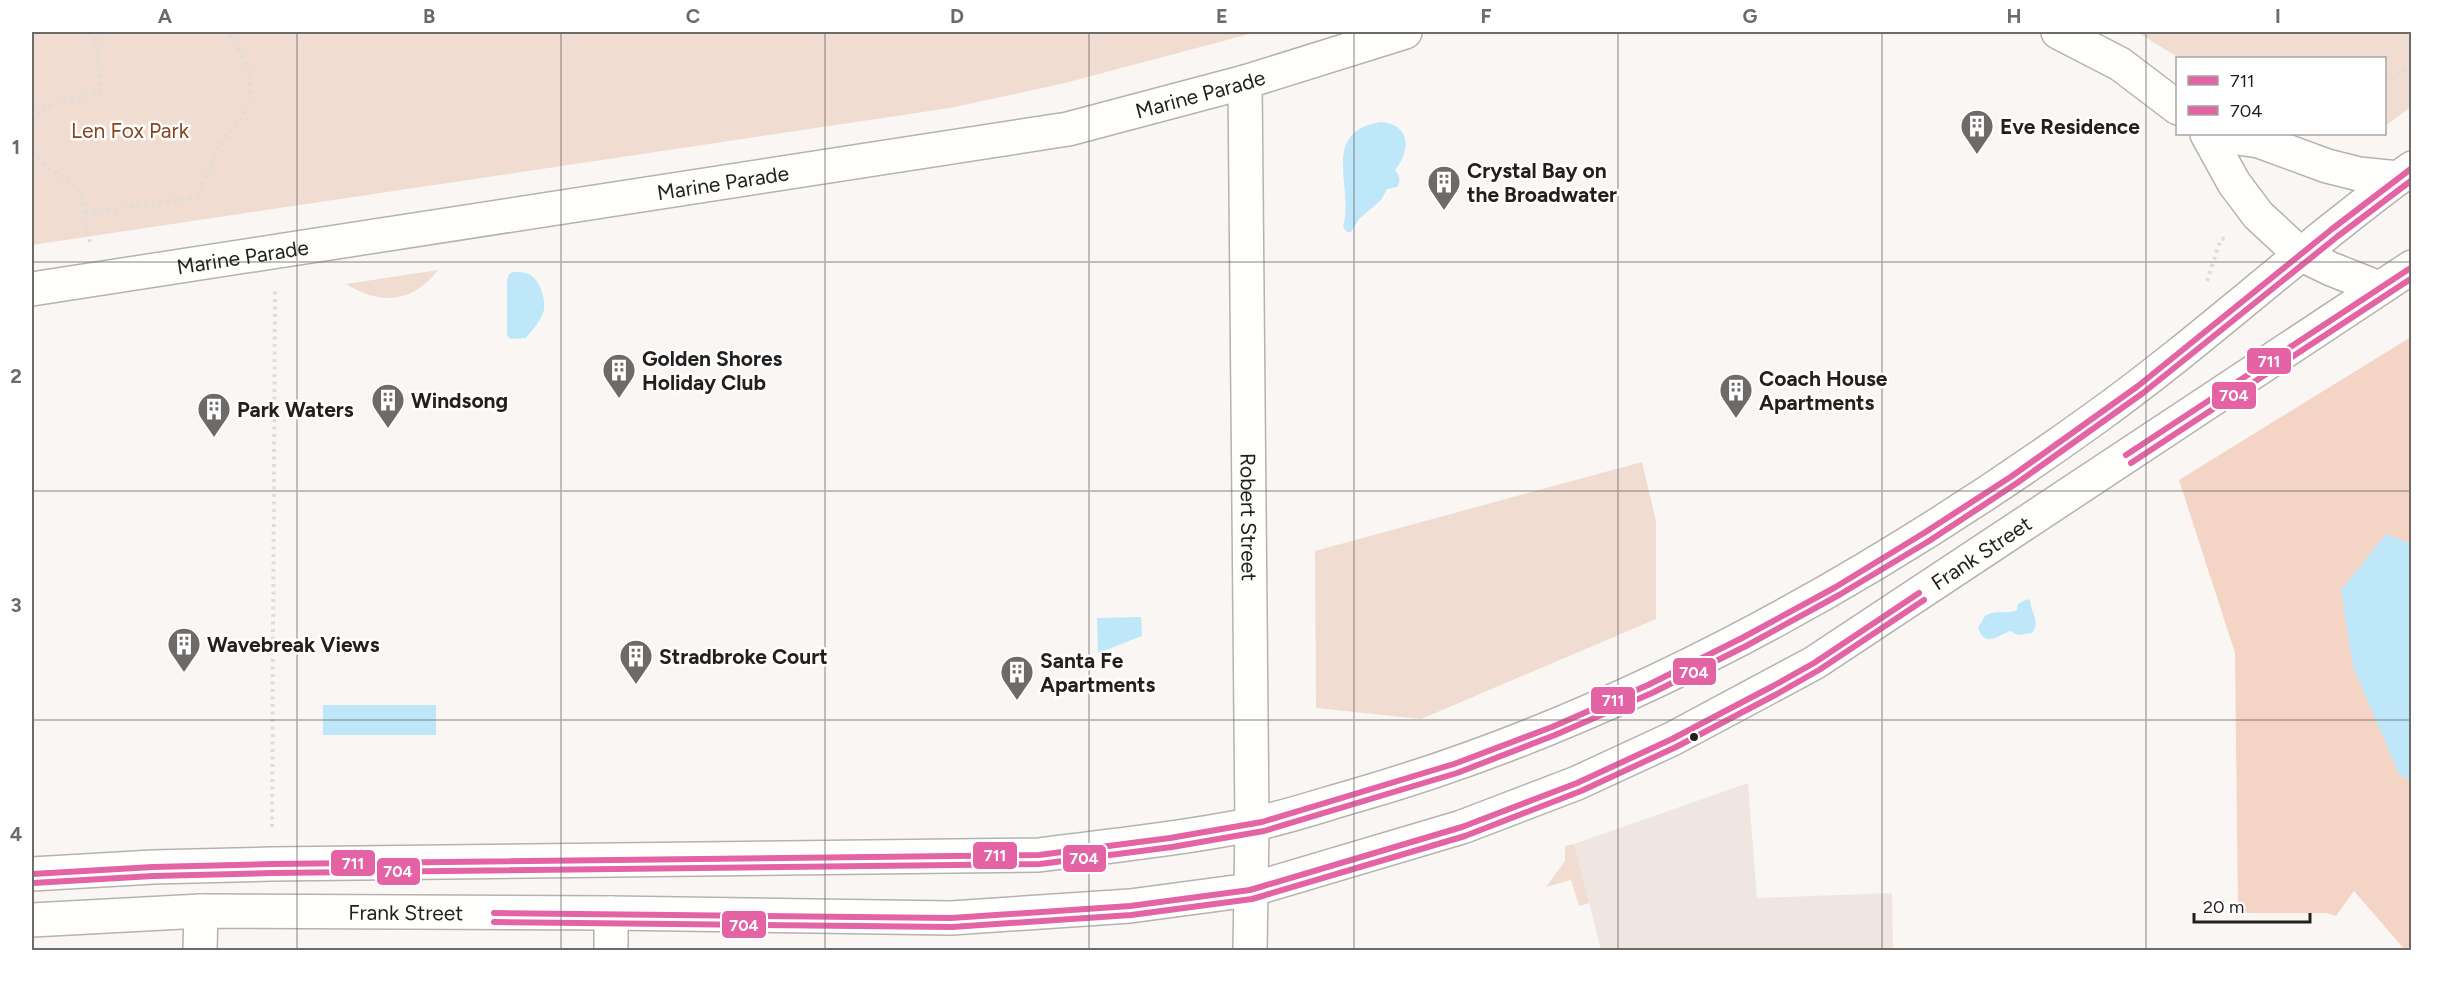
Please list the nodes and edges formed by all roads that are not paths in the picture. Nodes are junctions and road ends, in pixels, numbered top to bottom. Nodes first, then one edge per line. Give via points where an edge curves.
1 (1405, 32) edge
2 (2058, 32) edge
3 (1245, 82) junction
4 (2176, 106) edge
5 (2209, 135) edge
6 (2215, 135) edge
7 (2405, 173) edge
8 (2300, 254) junction
9 (2412, 267) edge
10 (2379, 288) junction
11 (32, 289) edge
12 (1252, 825) junction
13 (32, 874) edge
14 (1250, 890) junction
15 (201, 911) junction
16 (611, 913) junction
17 (32, 920) edge
18 (200, 951) edge
19 (611, 951) edge
20 (1250, 951) edge

1 - 3 main road, Marine Parade
2 - 4 main road via 2120,64
3 - 11 main road, Marine Parade via 1068,129
3 - 12 main road, Robert Street
5 - 8 main road via 2258,215
6 - 7 main road via 2259,141 2359,174
7 - 8 main road
8 - 10 main road
8 - 12 main road via 2173,361 2060,443 1926,533 1802,607 1603,706 1524,740 1416,778
9 - 10 main road, Frank Street
10 - 14 main road, Frank Street via 1814,663 1773,686 1577,783 1462,827
12 - 13 main road via 1039,855 272,864
12 - 14 main road, Robert Street
14 - 16 main road, Frank Street via 1130,906 951,918
14 - 20 main road, Robert Street
15 - 16 main road, Frank Street
15 - 17 main road, Frank Street
15 - 18 main road
16 - 19 main road

